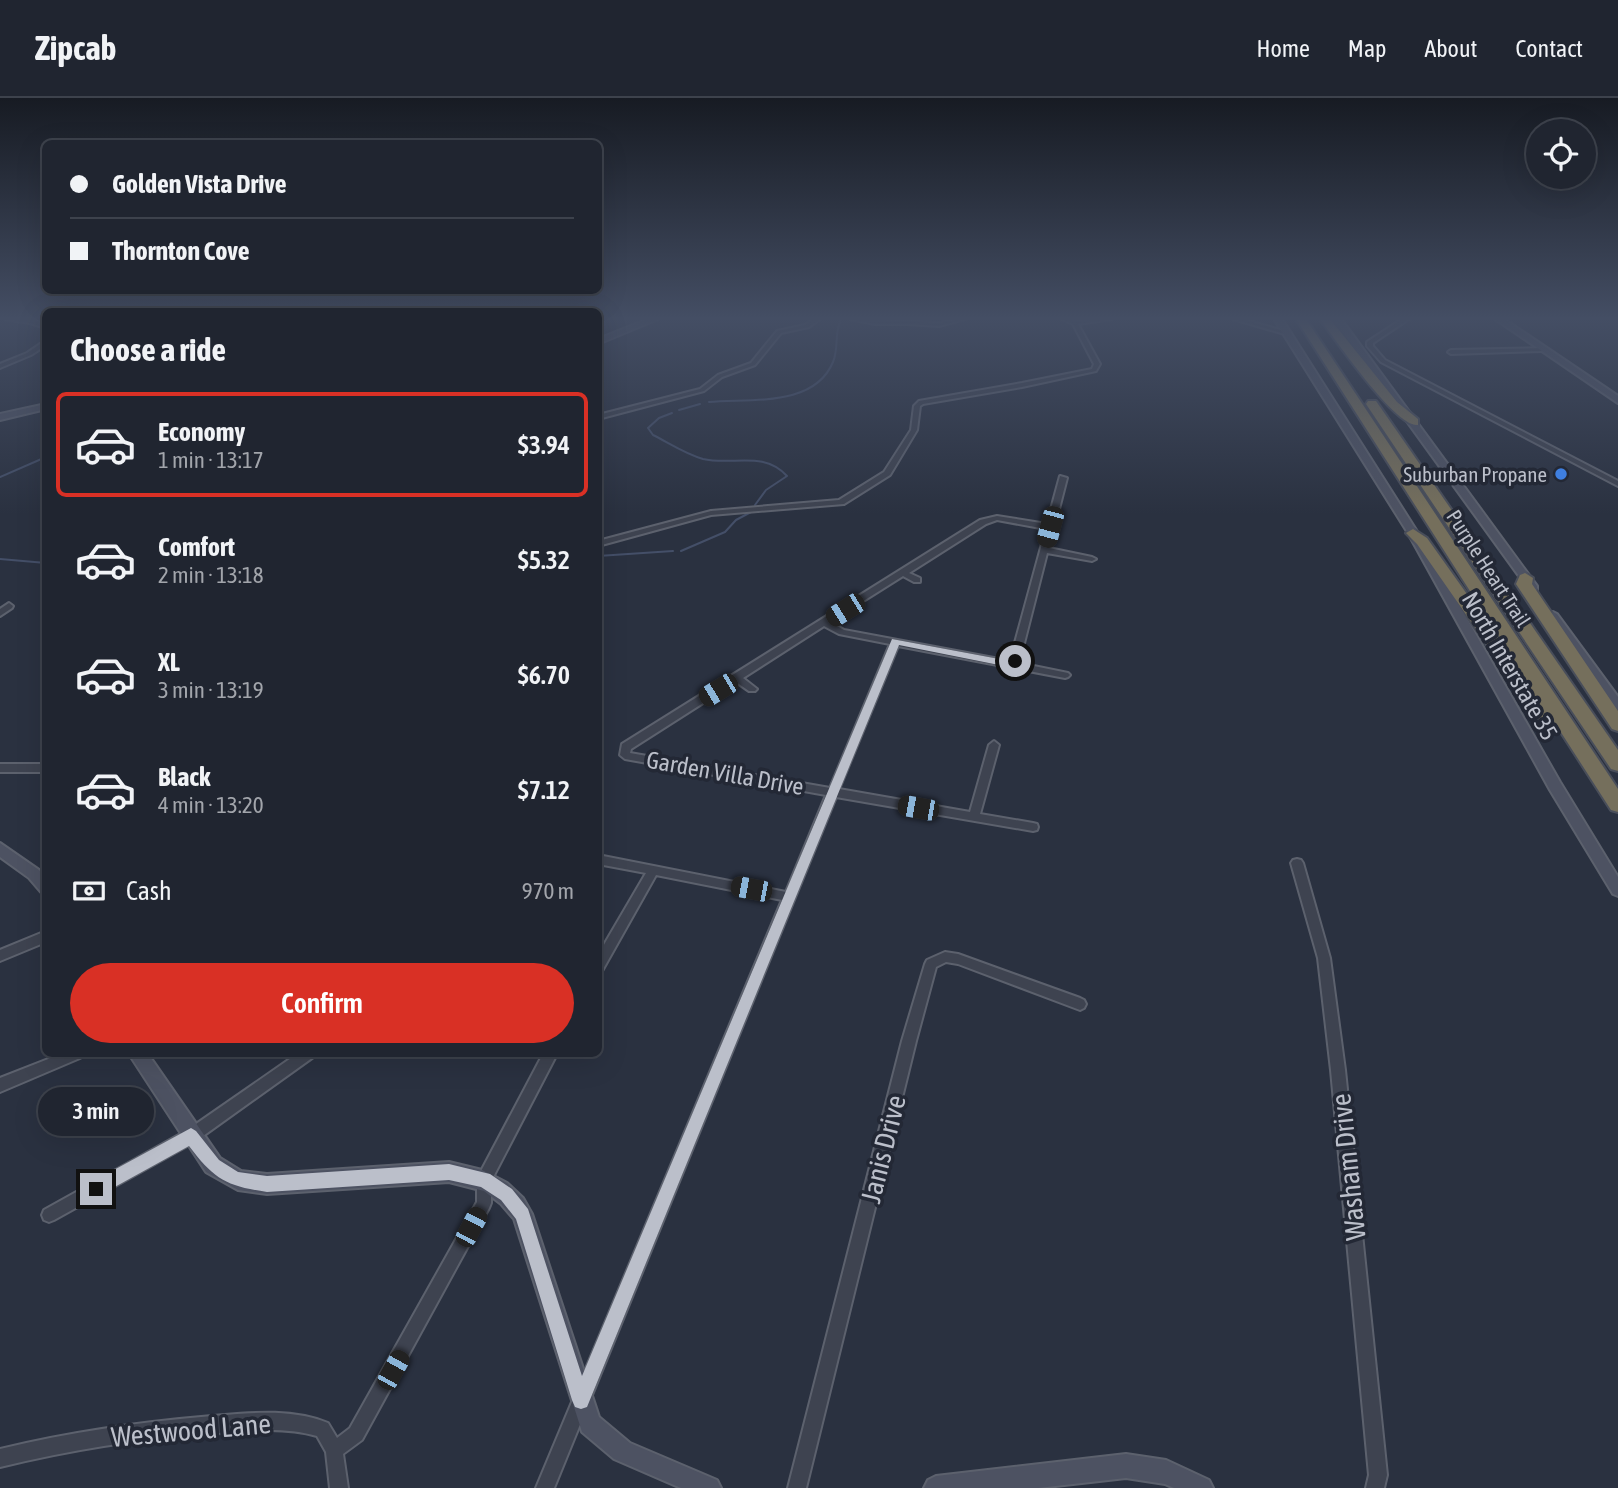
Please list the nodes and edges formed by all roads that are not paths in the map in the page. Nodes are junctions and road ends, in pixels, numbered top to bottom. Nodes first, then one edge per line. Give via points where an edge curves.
1 (710, 384) edge
2 (1027, 384) edge
3 (1320, 384) edge
4 (1343, 384) edge
5 (1359, 384) edge
6 (1376, 384) edge
7 (1385, 384) edge
8 (1427, 384) edge
9 (1594, 384) edge
10 (1618, 400) edge
11 (42, 407) edge
12 (602, 415) edge
13 (0, 417) edge
14 (1413, 422) junction
15 (1063, 478) dead end
16 (1618, 484) edge
17 (1050, 527) junction
18 (1413, 533) junction
19 (602, 543) edge
20 (1044, 550) junction
21 (1091, 559) dead end
22 (903, 573) junction
23 (1525, 578) junction
24 (917, 580) dead end
25 (9, 606) dead end
26 (0, 613) edge
27 (825, 623) junction
28 (895, 642) junction
29 (1014, 665) junction
30 (1065, 675) dead end
31 (737, 678) junction
32 (751, 689) dead end
33 (1618, 706) edge
34 (1618, 725) edge
35 (994, 745) dead end
36 (1618, 764) edge
37 (0, 768) edge
38 (42, 768) edge
39 (831, 793) junction
40 (1618, 805) edge
41 (974, 817) junction
42 (1618, 820) edge
43 (1032, 827) dead end
44 (0, 849) edge
45 (602, 860) edge
46 (1297, 863) dead end
47 (654, 869) junction
48 (42, 883) edge
49 (1618, 890) edge
50 (789, 897) junction
51 (42, 938) edge
52 (0, 956) edge
53 (602, 960) edge
54 (1080, 1004) dead end
55 (68, 1057) edge
56 (140, 1057) edge
57 (303, 1057) edge
58 (548, 1057) edge
59 (0, 1084) edge
60 (191, 1136) junction
61 (484, 1180) junction
62 (49, 1215) dead end
63 (581, 1400) junction
64 (334, 1450) junction
65 (0, 1458) edge
66 (1379, 1484) edge
67 (339, 1488) edge
68 (545, 1488) edge
69 (709, 1488) edge
70 (797, 1488) edge
71 (936, 1488) edge
72 (1201, 1488) edge

1 - 12 street via 702,390
2 - 19 street via 921,401 914,430 887,473 841,502 711,513
3 - 18 main road, North Interstate 35
4 - 40 highway, Purple Heart Trail
5 - 36 highway, Purple Heart Trail
6 - 14 highway
7 - 14 main road
8 - 16 street
9 - 10 main road
11 - 13 main road
14 - 23 main road
15 - 17 street
17 - 20 street
17 - 22 street via 989,519
18 - 42 highway
18 - 49 main road, North Interstate 35
20 - 21 street
20 - 29 street
22 - 24 street
22 - 27 street
23 - 33 main road
23 - 34 highway via 1524,584
25 - 26 street
27 - 28 street via 842,632
27 - 31 street
28 - 29 street
28 - 39 street
29 - 30 street
31 - 32 street
31 - 39 street, Garden Villa Drive via 638,738 626,747 625,755
35 - 41 street
37 - 38 street
39 - 41 street, Garden Villa Drive
39 - 50 street
41 - 43 street, Garden Villa Drive
44 - 48 main road
45 - 47 street
46 - 66 street, Washam Drive via 1325,971 1340,1083
47 - 50 street
47 - 53 street
50 - 63 street
51 - 52 street
54 - 70 street, Janis Drive via 958,959 945,957 931,964
55 - 59 street
56 - 60 main road
57 - 60 street
58 - 61 street
60 - 61 main road via 213,1165 238,1180 267,1184 449,1172
60 - 62 street
61 - 63 main road via 506,1194 523,1214
61 - 64 street via 484,1203 380,1394 356,1434
63 - 68 street
63 - 69 main road via 590,1424 622,1451
64 - 65 street, Westwood Lane via 322,1429 266,1420 115,1434
64 - 67 street
71 - 72 main road via 1126,1466 1166,1472

